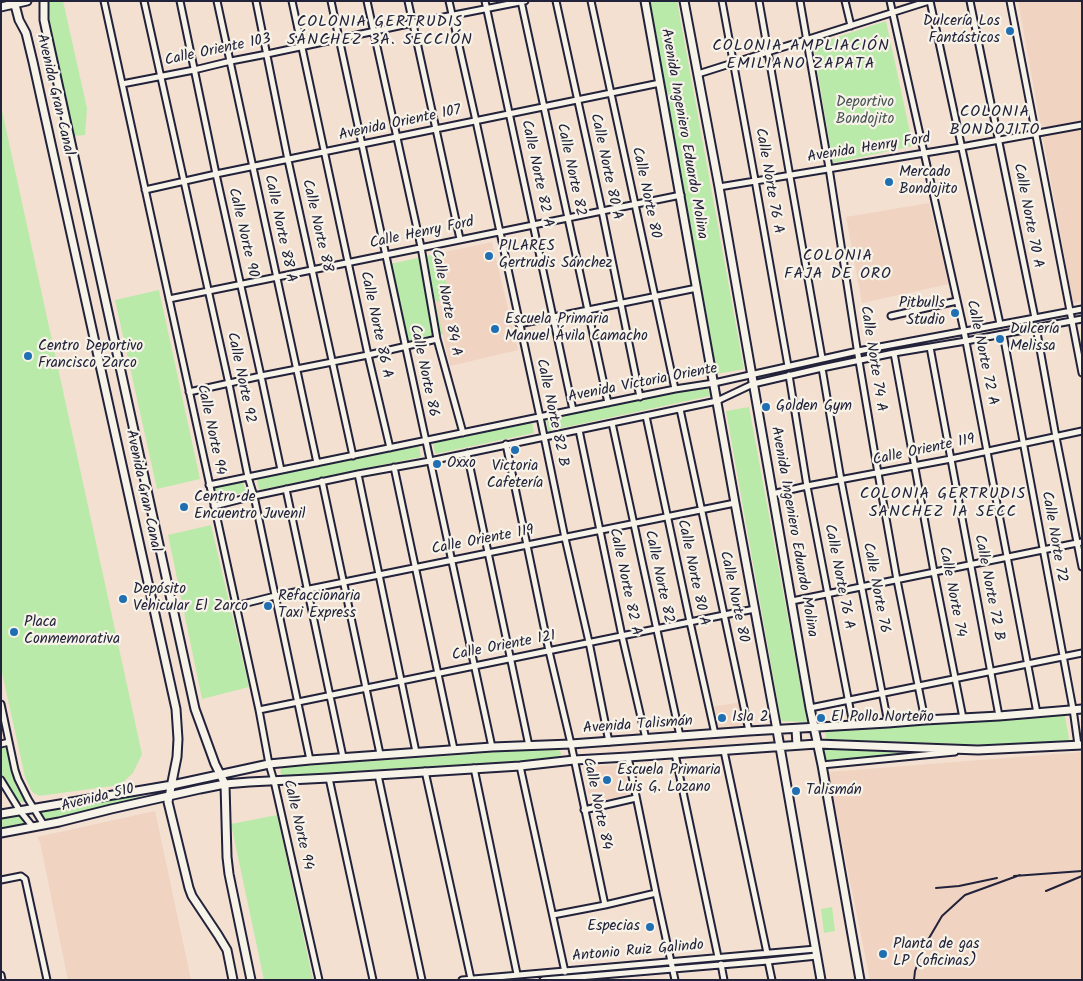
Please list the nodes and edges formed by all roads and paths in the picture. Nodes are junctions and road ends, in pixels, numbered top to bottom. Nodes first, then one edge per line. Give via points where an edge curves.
1 (27, 1) edge
2 (44, 1) edge
3 (104, 1) edge
4 (144, 1) edge
5 (180, 1) edge
6 (218, 1) edge
7 (256, 1) edge
8 (292, 1) edge
9 (331, 1) edge
10 (367, 1) edge
11 (408, 1) edge
12 (448, 1) edge
13 (485, 1) edge
14 (556, 1) edge
15 (591, 1) edge
16 (646, 1) edge
17 (684, 1) edge
18 (722, 1) edge
19 (759, 1) edge
20 (800, 1) edge
21 (845, 1) edge
22 (890, 1) edge
23 (930, 1) edge
24 (970, 1) edge
25 (1010, 1) edge
26 (522, 2) edge
27 (14, 3) edge
28 (1, 7) edge
29 (487, 9) junction
30 (893, 12) junction
31 (452, 16) junction
32 (413, 23) junction
33 (850, 26) junction
34 (374, 32) junction
35 (340, 39) junction
36 (807, 39) junction
37 (302, 46) junction
38 (768, 52) junction
39 (267, 54) junction
40 (231, 60) junction
41 (734, 63) junction
42 (194, 70) junction
43 (698, 74) junction
44 (161, 76) junction
45 (660, 83) junction
46 (122, 84) junction
47 (610, 93) junction
48 (577, 100) junction
49 (544, 107) junction
50 (510, 114) junction
51 (476, 121) junction
52 (1082, 125) edge
53 (436, 129) junction
54 (1036, 133) junction
55 (397, 137) junction
56 (999, 140) junction
57 (361, 145) junction
58 (961, 147) junction
59 (325, 152) junction
60 (925, 153) junction
61 (288, 160) junction
62 (252, 167) junction
63 (829, 168) junction
64 (216, 174) junction
65 (790, 175) junction
66 (755, 180) junction
67 (183, 181) junction
68 (719, 187) junction
69 (145, 190) junction
70 (681, 195) junction
71 (635, 204) junction
72 (602, 211) junction
73 (568, 218) junction
74 (534, 225) junction
75 (499, 231) junction
76 (460, 239) junction
77 (421, 247) junction
78 (385, 254) junction
79 (349, 262) junction
80 (313, 270) junction
81 (277, 277) junction
82 (240, 284) junction
83 (697, 288) junction
84 (208, 291) junction
85 (655, 297) junction
86 (169, 299) junction
87 (957, 301) junction
88 (621, 304) junction
89 (1082, 308) edge
90 (587, 311) junction
91 (1069, 311) junction
92 (891, 316) dead end
93 (553, 317) junction
94 (1034, 318) junction
95 (1082, 319) edge
96 (1071, 321) junction
97 (519, 324) junction
98 (1000, 324) junction
99 (1036, 327) junction
100 (964, 331) junction
101 (1003, 334) junction
102 (437, 339) junction
103 (966, 341) junction
104 (405, 346) junction
105 (930, 347) junction
106 (858, 351) junction
107 (894, 353) junction
108 (368, 355) junction
109 (822, 358) junction
110 (333, 361) junction
111 (859, 361) junction
112 (788, 366) junction
113 (822, 368) junction
114 (297, 369) junction
115 (1082, 373) edge
116 (751, 374) junction
117 (789, 375) junction
118 (261, 376) junction
119 (714, 383) junction
120 (229, 384) junction
121 (753, 384) junction
122 (675, 390) junction
123 (190, 392) junction
124 (640, 397) junction
125 (717, 401) junction
126 (608, 403) junction
127 (680, 409) junction
128 (573, 410) junction
129 (646, 416) junction
130 (540, 417) junction
131 (612, 423) junction
132 (578, 430) junction
133 (1082, 431) edge
134 (463, 433) junction
135 (544, 436) junction
136 (1056, 437) junction
137 (426, 441) junction
138 (1024, 443) junction
139 (506, 444) junction
140 (390, 448) junction
141 (988, 451) junction
142 (467, 453) junction
143 (354, 456) junction
144 (951, 459) junction
145 (430, 461) junction
146 (317, 463) junction
147 (915, 466) junction
148 (394, 467) junction
149 (281, 470) junction
150 (878, 473) junction
151 (358, 474) junction
152 (248, 476) junction
153 (841, 480) junction
154 (322, 481) junction
155 (209, 485) junction
156 (807, 486) junction
157 (286, 489) junction
158 (772, 494) junction
159 (254, 496) junction
160 (735, 503) junction
161 (214, 506) junction
162 (701, 509) junction
163 (668, 517) junction
164 (634, 524) junction
165 (600, 530) junction
166 (565, 538) junction
167 (1080, 542) edge
168 (528, 545) junction
169 (1043, 550) junction
170 (488, 553) junction
171 (1008, 557) junction
172 (452, 560) junction
173 (971, 564) junction
174 (415, 567) junction
175 (1082, 567) edge
176 (934, 572) junction
177 (379, 575) junction
178 (897, 580) junction
179 (343, 582) junction
180 (862, 587) junction
181 (307, 590) junction
182 (828, 593) junction
183 (275, 596) junction
184 (792, 601) junction
185 (235, 606) junction
186 (755, 609) junction
187 (724, 614) junction
188 (690, 622) junction
189 (656, 628) junction
190 (622, 636) junction
191 (589, 642) junction
192 (549, 651) junction
193 (1082, 654) edge
194 (1063, 657) junction
195 (510, 659) junction
196 (475, 665) junction
197 (1028, 665) junction
198 (991, 672) junction
199 (438, 673) junction
200 (955, 679) junction
201 (402, 680) junction
202 (919, 686) junction
203 (366, 688) junction
204 (882, 694) junction
205 (331, 695) junction
206 (849, 701) junction
207 (298, 703) junction
208 (1, 704) edge
209 (810, 708) junction
210 (1073, 709) junction
211 (1082, 709) edge
212 (258, 710) junction
213 (1037, 712) junction
214 (999, 716) junction
215 (962, 718) junction
216 (926, 720) junction
217 (888, 723) junction
218 (853, 724) junction
219 (814, 728) junction
220 (796, 729) junction
221 (777, 730) junction
222 (749, 731) junction
223 (715, 734) junction
224 (680, 736) junction
225 (646, 739) junction
226 (9, 742) junction
227 (608, 742) junction
228 (1, 744) edge
229 (571, 744) junction
230 (817, 744) junction
231 (796, 745) junction
232 (1080, 745) edge
233 (529, 746) junction
234 (780, 746) junction
235 (492, 747) junction
236 (454, 749) junction
237 (978, 750) junction
238 (724, 751) junction
239 (416, 752) junction
240 (380, 754) junction
241 (675, 754) junction
242 (343, 757) junction
243 (628, 757) junction
244 (310, 760) junction
245 (574, 760) junction
246 (269, 764) junction
247 (822, 765) junction
248 (520, 766) junction
249 (474, 768) junction
250 (425, 771) junction
251 (219, 775) junction
252 (378, 775) junction
253 (329, 778) junction
254 (1, 780) edge
255 (198, 780) joint
256 (274, 781) junction
257 (225, 784) junction
258 (172, 785) junction
259 (200, 789) joint
260 (169, 796) junction
261 (636, 798) junction
262 (34, 808) junction
263 (584, 810) junction
264 (20, 811) junction
265 (1, 814) edge
266 (44, 825) junction
267 (33, 828) junction
268 (1, 833) edge
269 (1, 880) edge
270 (656, 893) junction
271 (605, 905) junction
272 (553, 915) junction
273 (816, 952) junction
274 (767, 953) junction
275 (718, 957) junction
276 (768, 961) junction
277 (671, 962) junction
278 (721, 964) junction
279 (673, 968) junction
280 (565, 970) junction
281 (517, 974) junction
282 (1, 975) edge
283 (471, 979) edge
284 (567, 979) edge
285 (2, 980) edge
286 (47, 980) edge
287 (234, 980) edge
288 (251, 980) edge
289 (319, 980) edge
290 (373, 980) edge
291 (422, 980) edge
292 (462, 980) edge
293 (544, 980) edge
294 (675, 980) edge
295 (724, 980) edge
296 (772, 980) edge
297 (821, 980) edge
298 (860, 980) edge

1 - 27 main road
2 - 251 main road, Avenida Gran Canal via 44,20 195,709
3 - 46 street, Calle Norte 94
4 - 44 street, Calle Norte 92
5 - 42 street, Calle Norte 90
6 - 40 street, Calle Norte 88 A
7 - 39 street, Calle Norte 88
8 - 37 street, Calle Norte 86 A
9 - 35 street, Calle Norte 86
10 - 34 street, Calle Norte 84 A
11 - 32 street
12 - 31 street, Calle Norte 82 B
13 - 29 street, Calle Norte 82 A
14 - 48 street, Calle Norte 80 A
15 - 47 street, Calle Norte 80
16 - 45 main road, Avenida Ingeniero Eduardo Molina
17 - 43 main road, Avenida Ingeniero Eduardo Molina
18 - 41 street, Calle Norte 76 A
19 - 38 street
20 - 36 street, Calle Norte 74 A
21 - 33 street
22 - 30 street, Calle Norte 72 A
23 - 30 street
23 - 58 street
24 - 56 street, Calle Norte 70 A
25 - 54 street
26 - 29 street, Calle Oriente 103
26 - 49 street, Calle Norte 82
27 - 28 main road
27 - 258 main road, Avenida Gran Canal via 33,62 176,709 178,739
29 - 31 street, Calle Oriente 103
29 - 50 street, Calle Norte 82 A
30 - 33 street
30 - 60 street, Calle Norte 72 A
31 - 32 street, Calle Oriente 103
31 - 51 street, Calle Norte 82 B
32 - 34 street, Calle Oriente 103
32 - 53 street
33 - 36 street
34 - 35 street, Calle Oriente 103
34 - 55 street, Calle Norte 84 A
35 - 37 street, Calle Oriente 103
35 - 57 street, Calle Norte 86
36 - 38 street
36 - 63 street, Calle Norte 74 A
37 - 39 street, Calle Oriente 103
37 - 59 street, Calle Norte 86 A
38 - 41 street
38 - 65 street
39 - 40 street, Calle Oriente 103
39 - 61 street, Calle Norte 88
40 - 42 street, Calle Oriente 103
40 - 62 street, Calle Norte 88 A
41 - 43 street
41 - 66 street, Calle Norte 76 A
42 - 44 street, Calle Oriente 103
42 - 64 street, Calle Norte 90
43 - 68 main road, Avenida Ingeniero Eduardo Molina
44 - 46 street, Calle Oriente 103
44 - 67 street, Calle Norte 92
45 - 47 street, Avenida Oriente 107
45 - 70 main road, Avenida Ingeniero Eduardo Molina
46 - 69 street, Calle Norte 94
47 - 48 street, Avenida Oriente 107
47 - 71 street, Calle Norte 80
48 - 49 street, Avenida Oriente 107
48 - 72 street, Calle Norte 80 A
49 - 50 street, Avenida Oriente 107
49 - 73 street, Calle Norte 82
50 - 51 street, Avenida Oriente 107
50 - 74 street, Calle Norte 82 A
51 - 53 street, Avenida Oriente 107
51 - 75 street, Calle Norte 82 B
52 - 54 street, Avenida Henry Ford
53 - 55 street, Avenida Oriente 107
53 - 76 street
54 - 56 street, Avenida Henry Ford
54 - 91 street
55 - 57 street, Avenida Oriente 107
55 - 77 street, Calle Norte 84 A
56 - 58 street, Avenida Henry Ford
56 - 94 street, Calle Norte 70 A
57 - 59 street, Avenida Oriente 107
57 - 78 street, Calle Norte 86
58 - 60 street, Avenida Henry Ford
58 - 98 street
59 - 61 street, Avenida Oriente 107
59 - 79 street, Calle Norte 86 A
60 - 63 street, Avenida Henry Ford
60 - 87 street, Calle Norte 72 A
61 - 62 street, Avenida Oriente 107
61 - 80 street, Calle Norte 88
62 - 64 street, Avenida Oriente 107
62 - 81 street, Calle Norte 88 A
63 - 65 street, Avenida Henry Ford
63 - 106 street, Calle Norte 74 A
64 - 67 street, Avenida Oriente 107
64 - 82 street, Calle Norte 90
65 - 66 street, Avenida Henry Ford
65 - 109 street
66 - 68 street, Avenida Henry Ford
66 - 112 street, Calle Norte 76 A
67 - 69 street, Avenida Oriente 107
67 - 84 street, Calle Norte 92
68 - 116 main road, Avenida Ingeniero Eduardo Molina
69 - 86 street, Calle Norte 94
70 - 71 street, Calle Henry Ford
70 - 83 main road, Avenida Ingeniero Eduardo Molina
71 - 72 street, Calle Henry Ford
71 - 85 street, Calle Norte 80
72 - 73 street, Calle Henry Ford
72 - 88 street, Calle Norte 80 A
73 - 74 street, Calle Henry Ford
73 - 90 street, Calle Norte 82
74 - 75 street, Calle Henry Ford
74 - 93 street, Calle Norte 82 A
75 - 76 street, Calle Henry Ford
75 - 97 street, Calle Norte 82 B
76 - 77 street, Calle Henry Ford
77 - 78 street, Calle Henry Ford
77 - 102 street, Calle Norte 84 A
78 - 79 street, Calle Henry Ford
78 - 104 street, Calle Norte 86
79 - 80 street, Calle Henry Ford
79 - 108 street, Calle Norte 86 A
80 - 81 street, Calle Henry Ford
80 - 110 street, Calle Norte 88
81 - 82 street, Calle Henry Ford
81 - 114 street, Calle Norte 88 A
82 - 84 street, Calle Henry Ford
82 - 118 street, Calle Norte 90
83 - 85 street
83 - 119 main road, Avenida Ingeniero Eduardo Molina
84 - 86 street, Calle Henry Ford
84 - 120 street, Calle Norte 92
85 - 88 street
85 - 122 street, Calle Norte 80
86 - 123 street, Calle Norte 94
87 - 92 street
87 - 100 street, Calle Norte 72 A
88 - 90 street
88 - 124 street, Calle Norte 80 A
89 - 91 street, Avenida Victoria Oriente
90 - 93 street
90 - 126 street, Calle Norte 82
91 - 94 street, Avenida Victoria Oriente
91 - 96 street
93 - 97 street
93 - 128 street, Calle Norte 82 A
94 - 98 street, Avenida Victoria Oriente
95 - 96 street, Avenida Victoria Oriente
96 - 99 street, Avenida Victoria Oriente
96 - 115 street
97 - 130 street, Calle Norte 82 B
98 - 100 street, Avenida Victoria Oriente
99 - 101 street, Avenida Victoria Oriente
99 - 136 street
100 - 103 street, Calle Norte 72 A
100 - 106 street, Avenida Victoria Oriente
101 - 103 street, Avenida Victoria Oriente
101 - 138 street, Calle Norte 72
102 - 104 street
102 - 134 street, Calle Norte 84 A
103 - 105 street, Avenida Victoria Oriente
103 - 141 street, Calle Norte 72 A
104 - 108 street
104 - 137 street, Calle Norte 86
105 - 107 street, Avenida Victoria Oriente
105 - 144 street, Calle Norte 72 B
106 - 109 street, Avenida Victoria Oriente
106 - 111 street, Calle Norte 74 A
107 - 111 street, Avenida Victoria Oriente
107 - 147 street, Calle Norte 74
108 - 110 street
108 - 140 street, Calle Norte 86 A
109 - 112 street, Avenida Victoria Oriente
110 - 114 street
110 - 143 street, Calle Norte 88
111 - 113 street, Avenida Victoria Oriente
111 - 150 street, Calle Norte 74 A
112 - 116 street, Avenida Victoria Oriente
113 - 117 street, Avenida Victoria Oriente
113 - 153 street, Calle Norte 76
114 - 118 street
114 - 146 street, Calle Norte 88 A
116 - 119 street, Avenida Victoria Oriente
116 - 121 main road, Avenida Ingeniero Eduardo Molina
117 - 121 street, Avenida Victoria Oriente
117 - 156 street, Calle Norte 76 A
118 - 120 street
118 - 149 street, Calle Norte 90
119 - 122 street, Avenida Victoria Oriente
119 - 125 main road, Avenida Ingeniero Eduardo Molina
120 - 123 street
120 - 152 street, Calle Norte 92
121 - 125 street, Avenida Victoria Oriente
121 - 158 main road, Avenida Ingeniero Eduardo Molina
122 - 124 street, Avenida Victoria Oriente
123 - 155 street, Calle Norte 94
124 - 126 street, Avenida Victoria Oriente
125 - 127 street, Avenida Victoria Oriente
125 - 160 main road, Avenida Ingeniero Eduardo Molina
126 - 128 street, Avenida Victoria Oriente
127 - 129 street, Avenida Victoria Oriente
127 - 162 street, Calle Norte 80
128 - 130 street, Avenida Victoria Oriente
129 - 131 street, Avenida Victoria Oriente
129 - 163 street, Calle Norte 80 A
130 - 134 street, Avenida Victoria Oriente
130 - 135 street, Calle Norte 82 B
131 - 132 street, Avenida Victoria Oriente
131 - 164 street, Calle Norte 82
132 - 135 street, Avenida Victoria Oriente
132 - 165 street, Calle Norte 82 A
133 - 136 street, Calle Oriente 119
134 - 137 street, Avenida Victoria Oriente
135 - 139 street, Avenida Victoria Oriente
135 - 166 street, Calle Norte 82 B
136 - 138 street, Calle Oriente 119
136 - 167 street
137 - 140 street, Avenida Victoria Oriente
137 - 145 street, Calle Norte 86
138 - 141 street, Calle Oriente 119
138 - 169 street, Calle Norte 72
139 - 142 street, Avenida Victoria Oriente
139 - 168 street, Calle Norte 84
140 - 143 street, Avenida Victoria Oriente
141 - 144 street, Calle Oriente 119
141 - 171 street, Calle Norte 72 A
142 - 145 street, Avenida Victoria Oriente
142 - 170 street
143 - 146 street, Avenida Victoria Oriente
144 - 147 street, Calle Oriente 119
144 - 173 street, Calle Norte 72 B
145 - 148 street, Avenida Victoria Oriente
145 - 172 street, Calle Norte 86
146 - 149 street, Avenida Victoria Oriente
147 - 150 street, Calle Oriente 119
147 - 176 street, Calle Norte 74
148 - 151 street, Avenida Victoria Oriente
148 - 174 street
149 - 152 street, Avenida Victoria Oriente
150 - 153 street, Calle Oriente 119
150 - 178 street, Calle Norte 74 A
151 - 154 street, Avenida Victoria Oriente
151 - 177 street
152 - 155 street, Avenida Victoria Oriente
152 - 159 street, Calle Norte 92
153 - 156 street, Calle Oriente 119
153 - 180 street, Calle Norte 76
154 - 157 street, Avenida Victoria Oriente
154 - 179 street
155 - 161 street, Calle Norte 94
156 - 158 street, Calle Oriente 119
156 - 182 street, Calle Norte 76 A
157 - 159 street, Avenida Victoria Oriente
157 - 181 street
158 - 184 main road, Avenida Ingeniero Eduardo Molina
159 - 161 street, Avenida Victoria Oriente
159 - 183 street, Calle Norte 92
160 - 162 street, Calle Oriente 119
160 - 186 main road, Avenida Ingeniero Eduardo Molina
161 - 185 street, Calle Norte 94
162 - 163 street, Calle Oriente 119
162 - 187 street, Calle Norte 80
163 - 164 street, Calle Oriente 119
163 - 188 street, Calle Norte 80 A
164 - 165 street, Calle Oriente 119
164 - 189 street, Calle Norte 82
165 - 166 street, Calle Oriente 119
165 - 190 street, Calle Norte 82 A
166 - 168 street, Calle Oriente 119
166 - 191 street, Calle Norte 82 B
167 - 169 street
167 - 175 street
168 - 170 street, Calle Oriente 119
168 - 192 street, Calle Norte 84
169 - 171 street
169 - 194 street, Calle Norte 72
170 - 172 street, Calle Oriente 119
170 - 195 street
171 - 173 street
171 - 197 street, Calle Norte 72 A
172 - 174 street, Calle Oriente 119
172 - 196 street, Calle Norte 86
173 - 176 street
173 - 198 street, Calle Norte 72 B
174 - 177 street, Calle Oriente 119
174 - 199 street
176 - 178 street
176 - 200 street, Calle Norte 74
177 - 179 street, Calle Oriente 119
177 - 201 street
178 - 180 street
178 - 202 street, Calle Norte 74 A
179 - 181 street, Calle Oriente 119
179 - 203 street
180 - 182 street
180 - 204 street, Calle Norte 76
181 - 183 street, Calle Oriente 119
181 - 205 street
182 - 184 street
182 - 206 street, Calle Norte 76 A
183 - 185 street, Calle Oriente 119
183 - 207 street, Calle Norte 92
184 - 209 main road, Avenida Ingeniero Eduardo Molina
185 - 212 street, Calle Norte 94
186 - 187 street, Calle Oriente 121
186 - 221 main road, Avenida Ingeniero Eduardo Molina
187 - 188 street, Calle Oriente 121
187 - 222 street, Calle Norte 80
188 - 189 street, Calle Oriente 121
188 - 223 street, Calle Norte 80 A
189 - 190 street, Calle Oriente 121
189 - 224 street, Calle Norte 82
190 - 191 street, Calle Oriente 121
190 - 225 street, Calle Norte 82 A
191 - 192 street, Calle Oriente 121
191 - 227 street, Calle Norte 82 B
192 - 195 street, Calle Oriente 121
192 - 229 street, Calle Norte 84
193 - 194 street
194 - 197 street
194 - 210 street, Calle Norte 72
195 - 196 street, Calle Oriente 121
195 - 233 street
196 - 199 street, Calle Oriente 121
196 - 235 street, Calle Norte 86
197 - 198 street
197 - 213 street, Calle Norte 72 A
198 - 200 street
198 - 214 street, Calle Norte 72 B
199 - 201 street, Calle Oriente 121
199 - 236 street
200 - 202 street
200 - 215 street, Calle Norte 74
201 - 203 street, Calle Oriente 121
201 - 239 street
202 - 204 street
202 - 216 street, Calle Norte 74 A
203 - 205 street, Calle Oriente 121
203 - 240 street
204 - 206 street
204 - 217 street, Calle Norte 76
205 - 207 street, Calle Oriente 121
205 - 242 street
206 - 209 street
206 - 218 street, Calle Norte 76 A
207 - 212 street, Calle Oriente 121
207 - 244 street, Calle Norte 92
208 - 226 street
209 - 219 main road, Avenida Ingeniero Eduardo Molina
210 - 211 main road, Avenida Talismán
210 - 213 main road, Avenida Talismán
210 - 232 street, Calle Norte 72
212 - 246 street, Calle Norte 94
213 - 214 main road, Avenida Talismán
214 - 215 main road, Avenida Talismán
215 - 216 main road, Avenida Talismán
216 - 217 main road, Avenida Talismán
217 - 218 main road, Avenida Talismán
218 - 219 main road, Avenida Talismán
219 - 220 main road, Avenida Talismán
219 - 230 main road, Avenida Ingeniero Eduardo Molina
220 - 221 main road, Avenida Talismán
220 - 231 main road
221 - 222 main road, Avenida Talismán
221 - 234 main road, Avenida Ingeniero Eduardo Molina
222 - 223 main road, Avenida Talismán
223 - 224 main road, Avenida Talismán
224 - 225 main road, Avenida Talismán
225 - 227 main road, Avenida Talismán
226 - 228 street
226 - 262 street via 18,779
227 - 229 main road, Avenida Talismán
229 - 233 main road, Avenida Talismán
229 - 245 street, Calle Norte 84
230 - 231 main road, Avenida Talismán
230 - 237 main road, Avenida Talismán
230 - 247 main road, Avenida Ingeniero Eduardo Molina
231 - 234 main road, Avenida Talismán
232 - 237 main road, Avenida Talismán
233 - 235 main road, Avenida Talismán
234 - 238 main road, Avenida Talismán
234 - 273 main road, Avenida Ingeniero Eduardo Molina
235 - 236 main road, Avenida Talismán
236 - 239 main road, Avenida Talismán
237 - 247 street, Avenida Talismán
238 - 241 main road, Avenida Talismán
238 - 274 street
239 - 240 main road, Avenida Talismán
240 - 242 main road, Avenida Talismán
241 - 243 main road, Avenida Talismán
241 - 275 street
242 - 244 main road, Avenida Talismán
243 - 245 main road, Avenida Talismán
243 - 261 street
244 - 246 main road, Avenida Talismán
245 - 248 main road, Avenida Talismán
245 - 263 street, Calle Norte 84
246 - 251 main road, Avenida Talismán
246 - 256 street, Calle Norte 94
247 - 298 main road, Avenida Ingeniero Eduardo Molina
248 - 249 main road, Avenida Talismán
248 - 272 street
249 - 250 main road, Avenida Talismán
249 - 281 street
250 - 252 main road, Avenida Talismán
250 - 283 street
251 - 255 main road, Avenida Talismán
251 - 257 main road, Avenida Gran Canal
252 - 253 main road, Avenida Talismán
252 - 291 street
253 - 256 main road, Avenida Talismán
253 - 290 street
254 - 264 street
255 - 258 main road, Avenida 510
256 - 257 main road, Avenida Talismán
256 - 289 street, Calle Norte 94
257 - 259 main road, Avenida Talismán
257 - 288 main road via 229,874
258 - 260 main road, Avenida Gran Canal
258 - 262 main road, Avenida 510
259 - 260 main road, Avenida 510
260 - 266 main road, Avenida 510
260 - 287 main road, Avenida Gran Canal via 189,888 226,950
261 - 263 street
261 - 270 street
262 - 264 main road, Avenida 510
262 - 266 street
263 - 271 street, Calle Norte 84
264 - 265 main road, Avenida 510
264 - 267 street
266 - 267 main road, Avenida 510
267 - 268 main road, Avenida 510
269 - 286 street via 21,876 25,879
270 - 271 street
270 - 277 street
271 - 272 street
272 - 280 street
273 - 274 street, Antonio Ruiz Galindo
273 - 276 street, Antonio Ruiz Galindo
273 - 297 main road, Avenida Ingeniero Eduardo Molina
274 - 275 street, Antonio Ruiz Galindo
275 - 277 street, Antonio Ruiz Galindo
276 - 278 street, Antonio Ruiz Galindo
276 - 296 street
277 - 279 street
277 - 280 street, Antonio Ruiz Galindo
278 - 279 street, Antonio Ruiz Galindo
278 - 295 street
279 - 284 street, Antonio Ruiz Galindo
279 - 294 street
280 - 281 street, Antonio Ruiz Galindo
280 - 284 street
281 - 283 street, Antonio Ruiz Galindo
282 - 285 street
283 - 292 street, Antonio Ruiz Galindo
284 - 293 street, Antonio Ruiz Galindo

